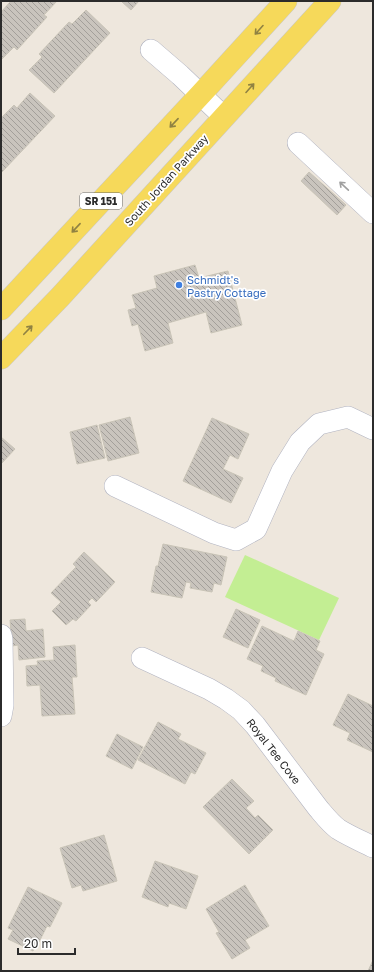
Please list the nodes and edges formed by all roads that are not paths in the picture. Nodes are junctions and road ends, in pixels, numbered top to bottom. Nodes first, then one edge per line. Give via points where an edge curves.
1 (286, 1) edge
2 (330, 1) edge
3 (151, 50) dead end
4 (201, 94) junction
5 (224, 117) junction
6 (298, 143) dead end
7 (373, 213) edge
8 (1, 309) edge
9 (1, 358) edge
10 (373, 430) edge
11 (115, 486) dead end
12 (1, 635) edge
13 (142, 658) dead end
14 (1, 716) edge
15 (373, 847) edge

1 -> 4 main road, SR 151
5 -> 2 main road, South Jordan Parkway / SR 151
3 - 4 street
4 - 5 street
4 -> 8 main road, SR 151
9 -> 5 main road, South Jordan Parkway / SR 151
7 -> 6 street
10 - 11 street via 348,417 319,424 300,442 282,471 256,528 236,540 214,533
12 - 14 street
13 - 15 street, Royal Tee Cove via 209,689 241,710 327,819 338,829

